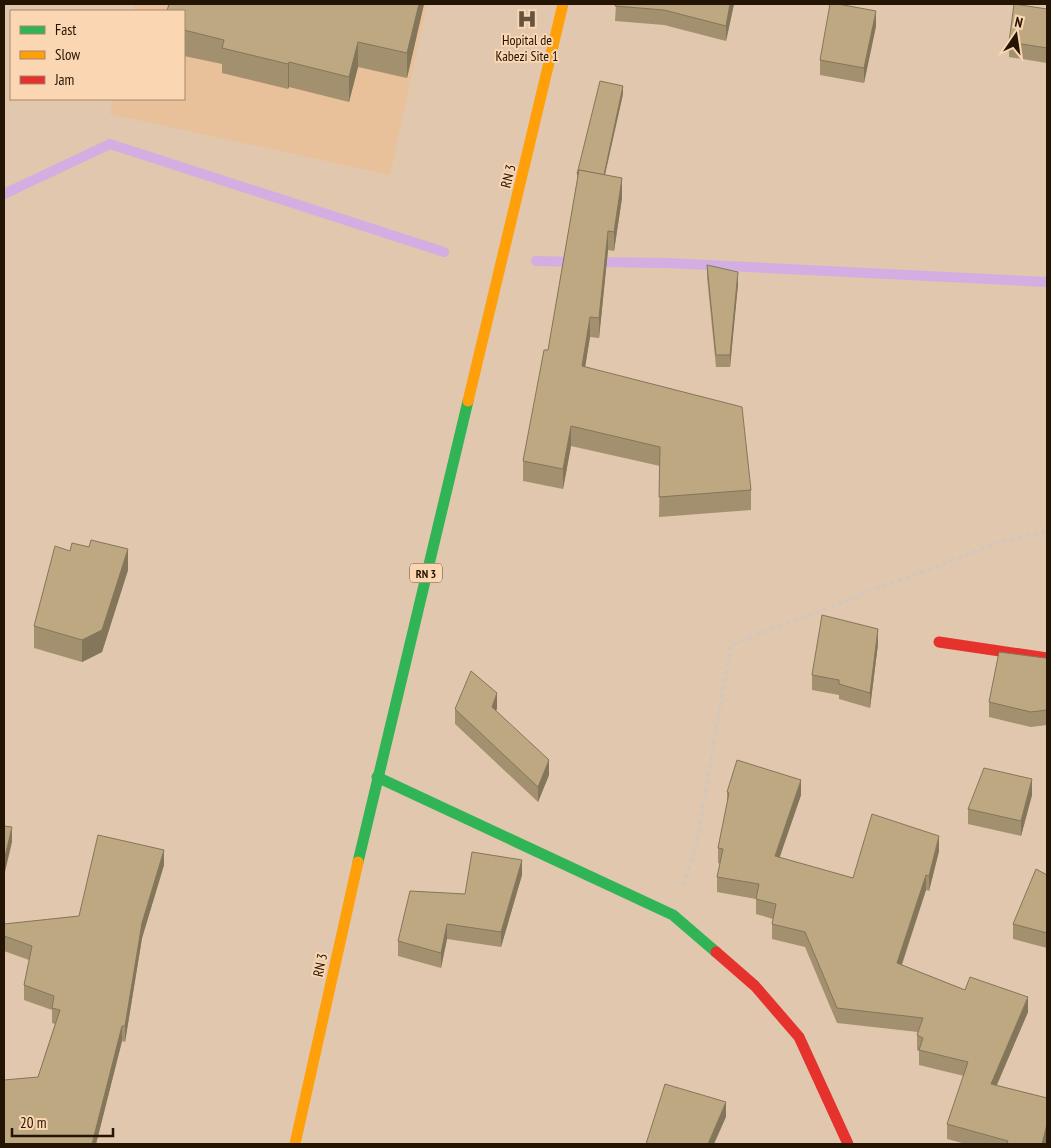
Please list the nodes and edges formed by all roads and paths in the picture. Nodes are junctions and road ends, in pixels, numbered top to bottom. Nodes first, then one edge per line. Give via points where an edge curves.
1 (563, 4) edge
2 (1047, 531) edge
3 (939, 642) dead end
4 (1047, 658) edge
5 (376, 777) junction
6 (673, 915) junction
7 (295, 1144) edge
8 (848, 1144) edge

1 - 5 main road, RN 3 / RN 3
2 - 6 path via 1000,542 731,645 696,851
3 - 4 main road
5 - 6 main road
5 - 7 main road, RN 3 / RN 3
6 - 8 main road via 756,986 799,1037

